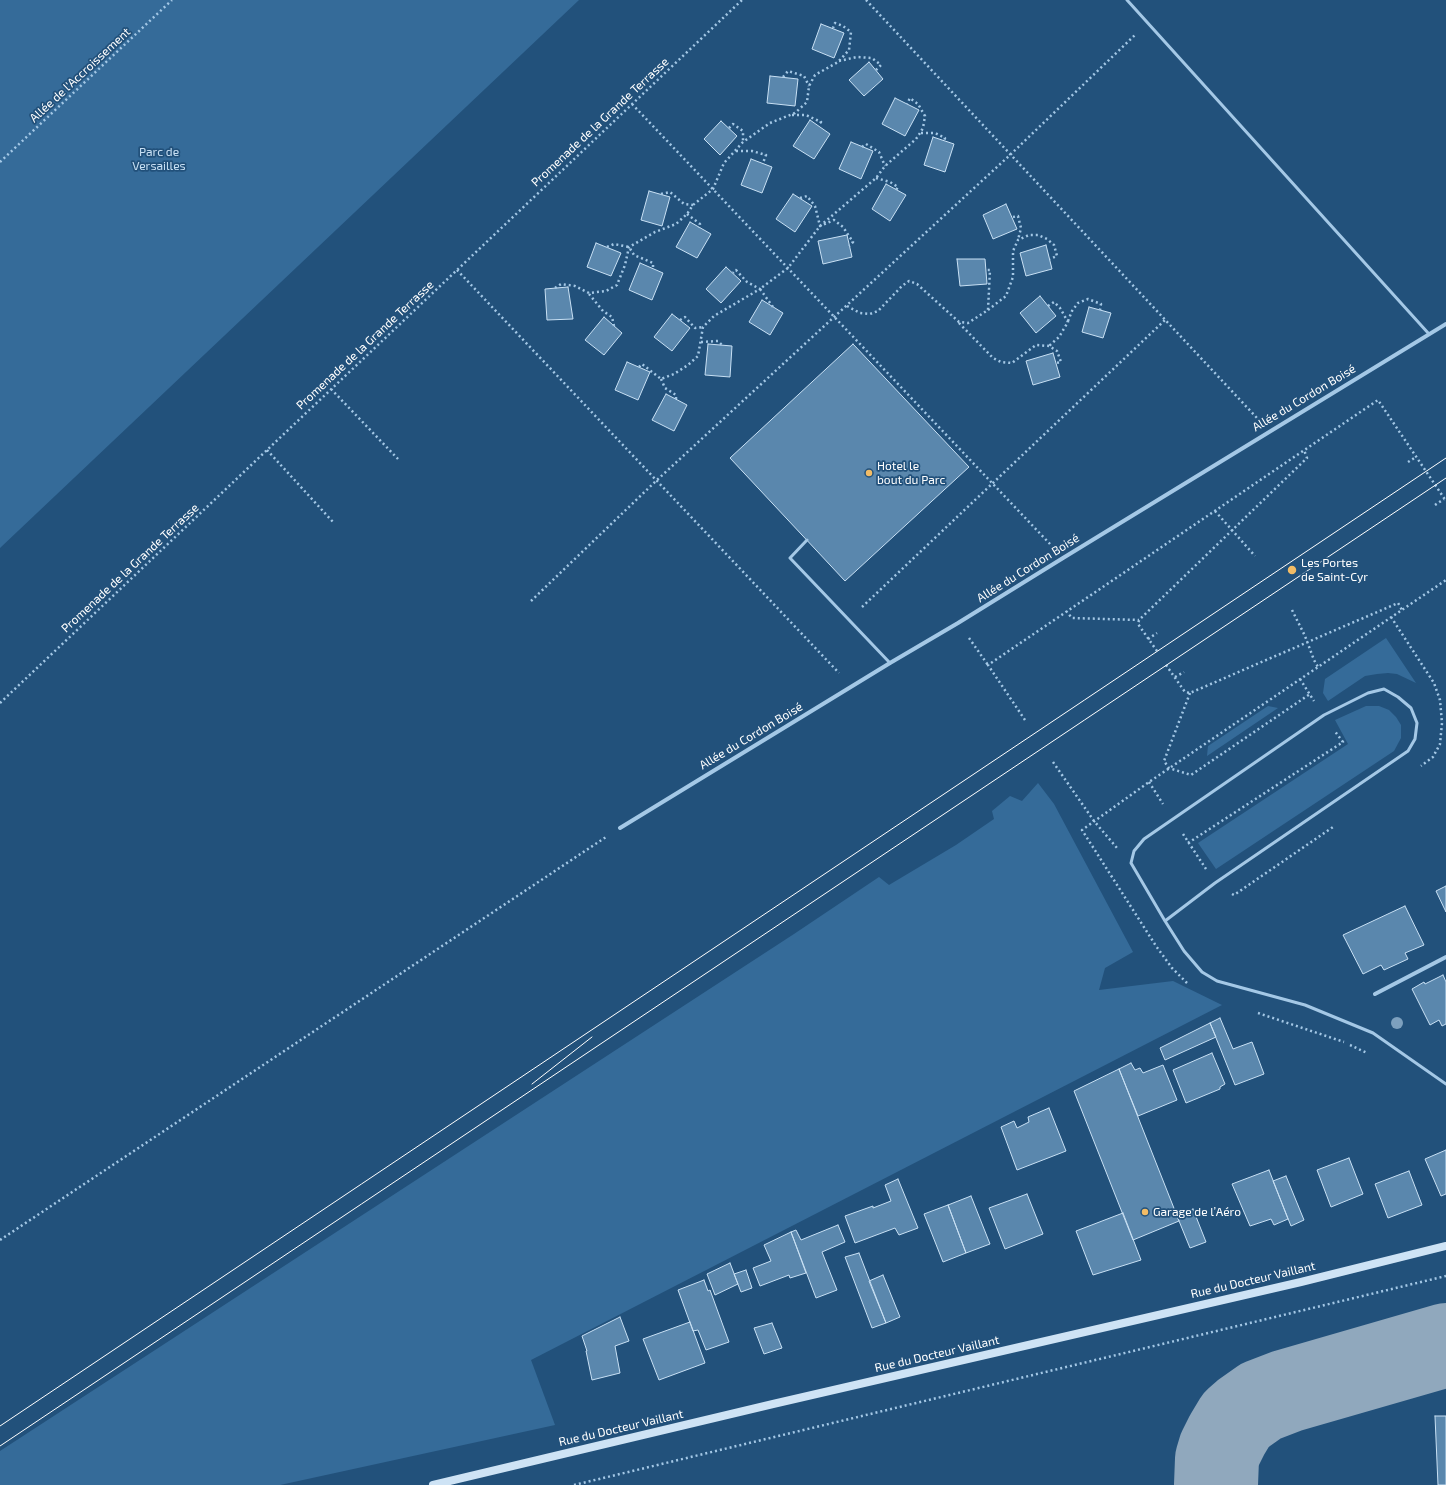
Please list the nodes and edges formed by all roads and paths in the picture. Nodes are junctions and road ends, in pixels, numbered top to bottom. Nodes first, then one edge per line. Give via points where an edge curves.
1 (172, 0) edge
2 (742, 0) edge
3 (866, 0) edge
4 (1127, 0) edge
5 (1148, 22) junction
6 (833, 28) dead end
7 (838, 62) junction
8 (876, 70) dead end
9 (783, 77) dead end
10 (810, 86) junction
11 (632, 104) junction
12 (907, 104) dead end
13 (790, 115) junction
14 (818, 125) dead end
15 (729, 128) dead end
16 (920, 133) junction
17 (944, 141) dead end
18 (743, 142) junction
19 (862, 147) dead end
20 (735, 151) junction
21 (1010, 155) junction
22 (0, 162) edge
23 (763, 163) dead end
24 (885, 166) junction
25 (876, 178) junction
26 (713, 189) junction
27 (896, 190) dead end
28 (661, 194) dead end
29 (800, 198) dead end
30 (693, 205) junction
31 (687, 214) junction
32 (1012, 217) dead end
33 (820, 226) junction
34 (699, 228) dead end
35 (1018, 240) junction
36 (630, 246) junction
37 (850, 246) dead end
38 (607, 247) dead end
39 (1050, 259) dead end
40 (653, 268) dead end
41 (788, 268) junction
42 (457, 270) junction
43 (986, 270) dead end
44 (733, 273) dead end
45 (555, 288) dead end
46 (760, 289) junction
47 (589, 293) junction
48 (847, 306) junction
49 (1048, 306) dead end
50 (773, 307) dead end
51 (988, 310) junction
52 (1100, 310) dead end
53 (835, 317) junction
54 (680, 320) dead end
55 (1165, 320) junction
56 (959, 322) junction
57 (1068, 322) junction
58 (1446, 324) edge
59 (614, 326) dead end
60 (703, 327) junction
61 (1430, 334) junction
62 (701, 342) junction
63 (722, 345) dead end
64 (1049, 346) junction
65 (1056, 363) dead end
66 (640, 367) dead end
67 (661, 378) junction
68 (331, 389) junction
69 (676, 400) dead end
70 (1269, 431) junction
71 (267, 450) junction
72 (1304, 450) junction
73 (1416, 457) junction
74 (398, 459) dead end
75 (1408, 462) dead end
76 (657, 480) junction
77 (993, 484) junction
78 (1445, 500) edge
79 (1435, 505) dead end
80 (1215, 511) junction
81 (333, 522) dead end
82 (1233, 531) junction
83 (807, 540) dead end
84 (1255, 556) dead end
85 (1063, 558) junction
86 (1446, 580) edge
87 (531, 601) dead end
88 (1292, 610) dead end
89 (1402, 610) junction
90 (1066, 611) junction
91 (1391, 617) junction
92 (848, 620) junction
93 (1139, 620) junction
94 (958, 623) junction
95 (1157, 633) dead end
96 (1148, 639) junction
97 (1307, 642) junction
98 (1157, 651) dead end
99 (890, 663) junction
100 (988, 665) junction
101 (1166, 665) dead end
102 (1318, 666) junction
103 (1184, 672) dead end
104 (1429, 674) dead end
105 (1174, 677) junction
106 (852, 686) junction
107 (1190, 693) junction
108 (1310, 694) dead end
109 (0, 703) edge
110 (1025, 720) dead end
111 (1053, 762) dead end
112 (1169, 768) junction
113 (1094, 821) junction
114 (620, 828) joint
115 (1131, 863) junction
116 (1166, 921) junction
117 (1446, 957) edge
118 (1375, 994) dead end
119 (1446, 1084) edge
120 (0, 1240) edge
121 (1446, 1246) edge
122 (1446, 1276) edge
123 (433, 1485) edge
124 (574, 1485) edge

1 - 22 path, Allée de l'Accroissement
2 - 11 path, Promenade de la Grande Terrasse
3 - 21 path
4 - 5 lane
5 - 21 path
5 - 61 lane
6 - 7 path via 835,23 851,32 849,50
7 - 8 path via 858,56 872,58 881,65
7 - 10 path via 815,75
9 - 10 path via 788,71 804,76
10 - 13 path via 807,102
11 - 26 path
11 - 42 path, Promenade de la Grande Terrasse
12 - 16 path via 910,98 918,104 925,116
13 - 14 path via 806,115 821,122
13 - 18 path via 770,123
15 - 18 path via 733,124 743,131
16 - 17 path via 935,133 944,138
16 - 24 path
18 - 20 path
19 - 24 path via 866,144 879,152
20 - 23 path via 752,151 766,155
20 - 26 path via 724,163
21 - 48 path
21 - 55 path
24 - 25 path
25 - 27 path via 890,182 898,187
25 - 33 path
26 - 30 path
26 - 41 path
28 - 30 path via 670,192 684,204
29 - 33 path via 807,196 815,206
30 - 31 path
31 - 34 path via 700,224
31 - 36 path via 676,224
32 - 35 path via 1018,216 1021,228
33 - 37 path via 834,220 843,227 853,242
33 - 41 path
35 - 39 path via 1029,235 1047,239 1054,245 1057,256
35 - 51 path via 1013,252 1013,277 1006,296
36 - 38 path via 614,244
36 - 40 path via 634,255 653,263
36 - 47 path via 617,285 606,291
41 - 46 path
41 - 53 path
42 - 68 path, Promenade de la Grande Terrasse
42 - 76 path
43 - 51 path via 990,270
44 - 46 path via 736,270
45 - 47 path via 561,284 575,286
46 - 50 path
46 - 60 path via 714,316
47 - 59 path via 603,311 612,317
48 - 53 path
48 - 56 path via 860,313 870,314 878,311 909,281 917,284
49 - 57 path via 1054,302
51 - 56 path via 968,324
52 - 57 path via 1102,304 1088,299 1078,304
53 - 76 path
53 - 77 path
54 - 60 path via 685,317 696,328
55 - 70 path
55 - 77 path
56 - 64 path via 993,358 1001,362 1012,363 1036,345
57 - 64 path via 1059,337
58 - 61 street, Allée du Cordon Boisé
60 - 62 path
61 - 70 street, Allée du Cordon Boisé
62 - 63 path via 718,341
62 - 67 path via 698,356 688,365 674,374
64 - 65 path via 1057,351 1062,362
66 - 67 path via 642,364
67 - 69 path via 665,388 676,395
68 - 71 path, Promenade de la Grande Terrasse
68 - 74 path
70 - 85 street, Allée du Cordon Boisé
71 - 81 path
71 - 109 path, Promenade de la Grande Terrasse
72 - 73 path via 1378,400
72 - 80 path
72 - 82 path via 1307,458
73 - 75 path
73 - 78 path
76 - 87 path
76 - 106 path
77 - 85 path
77 - 92 path
78 - 79 path
80 - 82 path
80 - 90 path
82 - 84 path
82 - 93 path
83 - 92 lane via 790,558
85 - 94 street, Allée du Cordon Boisé
86 - 89 path
88 - 97 path
89 - 91 path
89 - 97 path via 1398,603
90 - 93 path via 1072,618
90 - 100 path
91 - 102 path
91 - 104 path
92 - 99 lane
93 - 96 path via 1138,624
94 - 99 street, Allée du Cordon Boisé
94 - 100 path
95 - 96 path
96 - 98 path
97 - 102 path
97 - 107 path
99 - 106 street, Allée du Cordon Boisé
100 - 110 path
101 - 105 path
102 - 112 path
103 - 105 path
105 - 107 path via 1184,692
106 - 114 street, Allée du Cordon Boisé
107 - 112 path via 1164,761
108 - 112 path via 1191,775
111 - 113 path
112 - 113 path
113 - 115 path
114 - 120 path
115 - 116 lane
115 - 116 lane via 1134,851 1144,839 1324,715 1368,693 1384,689 1411,708 1417,722 1415,739 1408,752 1215,883
116 - 119 lane via 1184,951 1202,972 1217,981 1305,1005 1373,1032
117 - 118 street
121 - 123 main road, Rue du Docteur Vaillant
122 - 124 path

